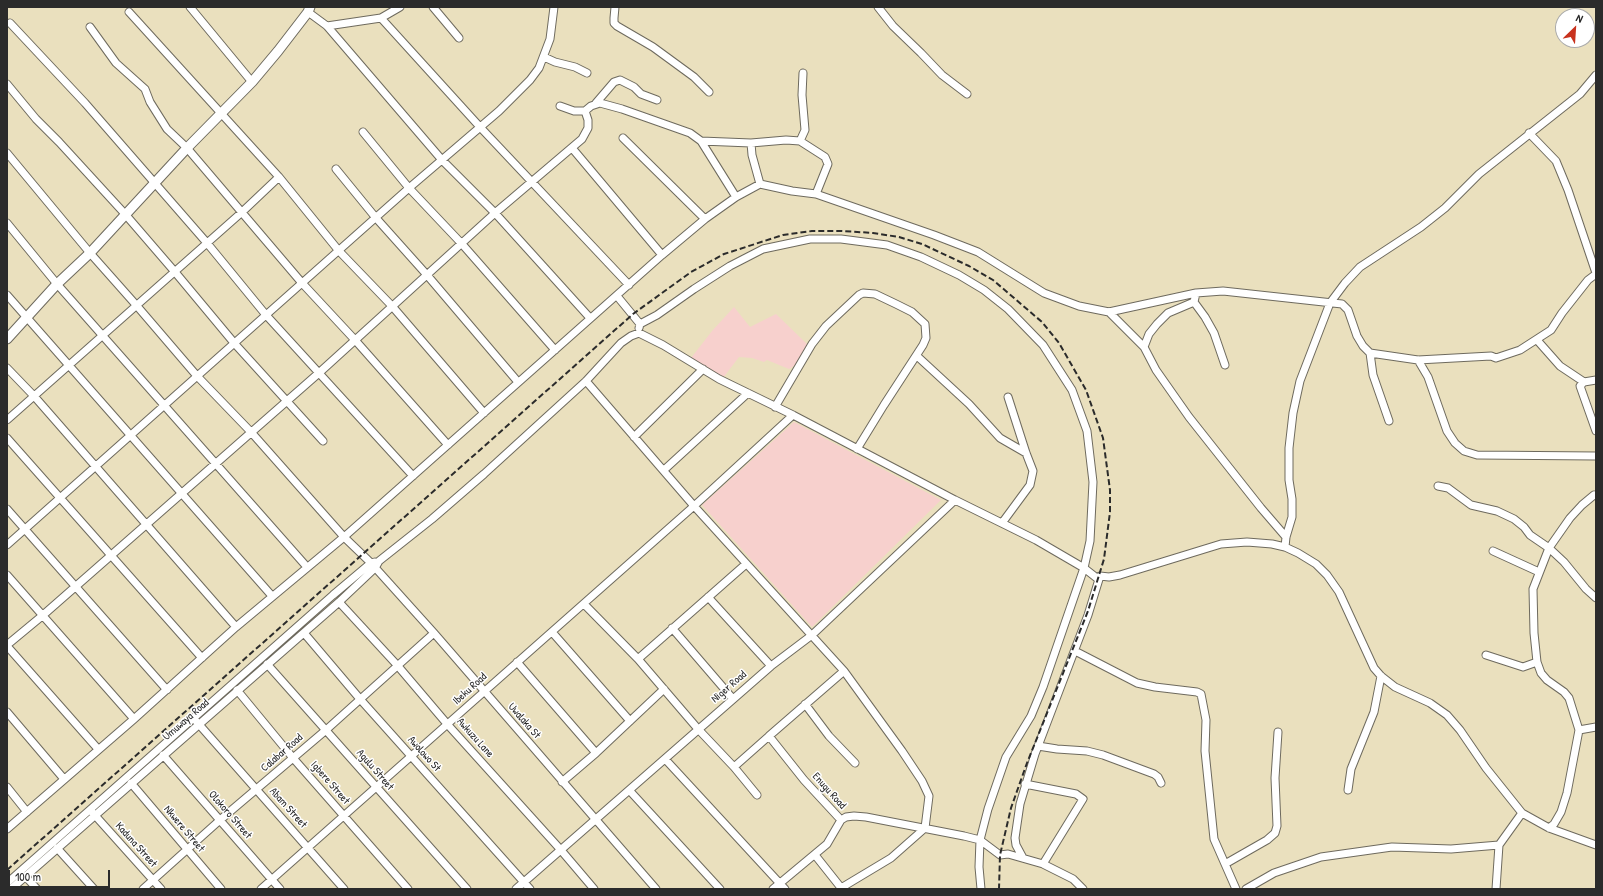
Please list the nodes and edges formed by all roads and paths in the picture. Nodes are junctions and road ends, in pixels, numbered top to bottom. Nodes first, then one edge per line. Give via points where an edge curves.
1 (190, 7) edge
2 (400, 7) edge
3 (433, 7) edge
4 (554, 7) edge
5 (615, 7) edge
6 (878, 7) edge
7 (309, 10) edge
8 (129, 12) dead end
9 (381, 18) junction
10 (10, 23) dead end
11 (327, 26) junction
12 (90, 27) dead end
13 (459, 38) dead end
14 (544, 57) junction
15 (587, 73) dead end
16 (803, 73) dead end
17 (1596, 75) edge
18 (252, 82) junction
19 (7, 84) edge
20 (709, 92) dead end
21 (967, 94) dead end
22 (657, 100) dead end
23 (596, 103) junction
24 (560, 106) dead end
25 (585, 112) junction
26 (221, 115) junction
27 (480, 127) junction
28 (362, 132) dead end
29 (1529, 134) junction
30 (623, 138) dead end
31 (701, 141) junction
32 (800, 141) junction
33 (751, 143) junction
34 (187, 148) junction
35 (572, 148) junction
36 (7, 154) edge
37 (442, 160) junction
38 (336, 169) dead end
39 (279, 178) junction
40 (532, 182) junction
41 (154, 183) junction
42 (760, 184) junction
43 (409, 188) junction
44 (816, 194) junction
45 (736, 197) junction
46 (241, 213) junction
47 (495, 213) junction
48 (125, 214) junction
49 (376, 218) junction
50 (705, 219) junction
51 (7, 223) edge
52 (207, 243) junction
53 (462, 244) junction
54 (339, 250) junction
55 (90, 253) junction
56 (662, 255) junction
57 (175, 272) junction
58 (1596, 274) edge
59 (427, 276) junction
60 (302, 283) junction
61 (57, 284) junction
62 (629, 286) junction
63 (1196, 293) junction
64 (7, 295) edge
65 (617, 296) junction
66 (1194, 302) junction
67 (1330, 303) junction
68 (137, 306) junction
69 (392, 306) junction
70 (1109, 312) junction
71 (266, 315) junction
72 (26, 318) junction
73 (590, 318) junction
74 (640, 324) junction
75 (639, 333) junction
76 (103, 335) junction
77 (7, 339) edge
78 (355, 340) junction
79 (1537, 340) junction
80 (235, 344) junction
81 (1144, 347) junction
82 (555, 350) junction
83 (1370, 353) junction
84 (917, 356) junction
85 (1418, 360) junction
86 (70, 365) junction
87 (1225, 365) dead end
88 (7, 368) edge
89 (703, 369) junction
90 (320, 372) junction
91 (197, 376) junction
92 (1596, 380) edge
93 (586, 381) junction
94 (518, 382) junction
95 (1584, 382) junction
96 (748, 394) junction
97 (34, 396) junction
98 (1008, 397) dead end
99 (287, 400) junction
100 (164, 404) junction
101 (775, 407) junction
102 (484, 413) junction
103 (793, 415) junction
104 (7, 420) edge
105 (1389, 421) dead end
106 (1596, 431) edge
107 (251, 432) junction
108 (131, 435) junction
109 (634, 437) junction
110 (7, 438) edge
111 (323, 441) dead end
112 (448, 445) junction
113 (857, 449) junction
114 (1026, 453) junction
115 (1596, 456) edge
116 (216, 463) junction
117 (95, 467) junction
118 (664, 470) junction
119 (413, 476) junction
120 (1438, 486) dead end
121 (181, 493) junction
122 (1594, 495) dead end
123 (60, 498) junction
124 (955, 500) junction
125 (694, 506) junction
126 (7, 509) edge
127 (1002, 523) junction
128 (146, 524) junction
129 (25, 529) junction
130 (344, 537) junction
131 (1286, 537) junction
132 (7, 545) edge
133 (1286, 547) junction
134 (1549, 548) junction
135 (1493, 551) dead end
136 (110, 555) junction
137 (746, 564) junction
138 (373, 565) junction
139 (307, 567) junction
140 (1084, 568) junction
141 (1539, 572) junction
142 (7, 575) edge
143 (1100, 576) junction
144 (76, 586) junction
145 (272, 596) junction
146 (708, 597) junction
147 (1596, 598) edge
148 (339, 602) junction
149 (584, 604) junction
150 (42, 616) junction
151 (236, 627) junction
152 (672, 628) junction
153 (304, 632) junction
154 (552, 632) junction
155 (434, 633) junction
156 (812, 635) junction
157 (7, 645) edge
158 (1075, 651) junction
159 (1486, 655) dead end
160 (202, 658) junction
161 (638, 659) junction
162 (517, 662) junction
163 (1537, 662) junction
164 (267, 664) junction
165 (397, 665) junction
166 (771, 666) junction
167 (844, 671) junction
168 (1381, 676) junction
169 (664, 689) junction
170 (167, 690) junction
171 (237, 690) junction
172 (484, 691) junction
173 (360, 699) junction
174 (733, 699) junction
175 (805, 704) junction
176 (7, 712) edge
177 (134, 719) junction
178 (196, 721) junction
179 (630, 721) junction
180 (448, 725) junction
181 (1596, 726) edge
182 (698, 729) junction
183 (326, 730) junction
184 (1579, 730) junction
185 (1278, 732) dead end
186 (769, 736) junction
187 (1038, 746) junction
188 (98, 750) junction
189 (596, 753) junction
190 (163, 755) junction
191 (411, 757) junction
192 (293, 758) junction
193 (665, 758) junction
194 (855, 763) dead end
195 (734, 767) junction
196 (64, 779) junction
197 (562, 782) junction
198 (131, 783) junction
199 (1161, 783) dead end
200 (1025, 784) junction
201 (7, 787) edge
202 (376, 788) junction
203 (256, 789) junction
204 (629, 790) junction
205 (1348, 790) dead end
206 (757, 795) dead end
207 (27, 812) junction
208 (92, 812) junction
209 (1522, 813) junction
210 (344, 817) junction
211 (220, 820) junction
212 (595, 820) junction
213 (841, 820) junction
214 (925, 828) junction
215 (1549, 828) junction
216 (7, 830) edge
217 (980, 840) junction
218 (1499, 844) junction
219 (1596, 845) edge
220 (57, 848) junction
221 (308, 848) junction
222 (560, 849) junction
223 (188, 850) junction
224 (815, 856) junction
225 (1023, 858) junction
226 (1043, 864) junction
227 (1225, 864) junction
228 (25, 876) junction
229 (153, 880) junction
230 (272, 880) junction
231 (524, 882) junction
232 (7, 883) edge
233 (780, 883) junction
234 (842, 888) edge
235 (11, 889) edge
236 (37, 889) edge
237 (94, 889) edge
238 (144, 889) edge
239 (161, 889) edge
240 (221, 889) edge
241 (261, 889) edge
242 (280, 889) edge
243 (344, 889) edge
244 (408, 889) edge
245 (467, 889) edge
246 (516, 889) edge
247 (530, 889) edge
248 (594, 889) edge
249 (656, 889) edge
250 (720, 889) edge
251 (773, 889) edge
252 (785, 889) edge
253 (981, 889) edge
254 (1083, 889) edge
255 (1236, 889) edge
256 (1246, 889) edge
257 (1496, 889) edge

1 - 18 street
2 - 9 street
3 - 13 street
4 - 14 street via 550,39
5 - 20 street via 614,23 617,26 688,72
6 - 21 street via 893,26 942,75
7 - 11 street
7 - 18 main road
8 - 26 street
9 - 11 street
9 - 27 street
10 - 41 street via 85,103
11 - 37 street
12 - 34 street via 116,63 145,89 167,129
14 - 15 street
14 - 27 street via 530,80
16 - 32 street via 804,130
17 - 29 street via 1580,94
18 - 26 main road
19 - 48 street via 36,119
22 - 23 street via 641,94 620,80 614,82
23 - 25 street
23 - 31 street via 622,109 690,133
24 - 25 street
25 - 35 street via 588,128 582,139
26 - 34 main road
26 - 39 street
27 - 37 street
27 - 40 street
28 - 43 street
29 - 58 street via 1556,161
29 - 67 street via 1478,174 1439,213 1360,268
30 - 50 street
31 - 33 street
31 - 45 street
32 - 33 street
32 - 44 street via 825,157 828,164
33 - 42 street
34 - 41 main road
34 - 46 street
35 - 40 street
35 - 56 street
36 - 55 street, Uwalaka St
37 - 43 street
37 - 47 street
38 - 49 street
39 - 46 street
39 - 54 street
40 - 47 street
40 - 62 street
41 - 48 main road
41 - 52 street
42 - 44 street
42 - 45 street
43 - 49 street
43 - 53 street
44 - 70 street via 978,252 1044,293 1079,306
45 - 50 street
46 - 52 street
46 - 60 street
47 - 53 street
47 - 73 street
48 - 55 main road
48 - 57 street
49 - 54 street
49 - 59 street
50 - 56 street
51 - 61 street
52 - 57 street
52 - 71 street
53 - 59 street
53 - 82 street
54 - 60 street
54 - 69 street
55 - 61 main road
55 - 68 street, Uwalaka St
56 - 62 street
57 - 68 street
57 - 80 street
58 - 79 street via 1588,280 1551,330
59 - 69 street
59 - 94 street
60 - 71 street
60 - 78 street
61 - 72 main road
61 - 76 street
62 - 65 street
63 - 66 street
63 - 67 street via 1223,291
63 - 70 street
64 - 72 street
65 - 73 street
65 - 74 street
66 - 81 street via 1168,314 1149,334
66 - 87 street via 1214,333
67 - 83 street via 1345,306 1357,336
67 - 131 street via 1300,381 1293,413 1289,448 1292,517
68 - 76 street
68 - 91 street, Uwalaka St
69 - 78 street
69 - 102 street
70 - 81 street
71 - 80 street
71 - 90 street
72 - 77 main road
72 - 86 street
73 - 82 street
74 - 75 street
74 - 140 street via 730,266 763,249 810,239 841,239 887,245 959,275 1008,309 1043,345 1072,390 1087,430 1093,482 1090,541
75 - 89 street
75 - 93 street via 621,343
76 - 86 street
76 - 100 street
78 - 90 street
78 - 112 street
79 - 85 street via 1520,350 1496,358 1491,356
79 - 95 street via 1560,366
80 - 91 street
80 - 99 street
81 - 131 street via 1156,370 1189,417
82 - 94 street
83 - 85 street
83 - 105 street via 1373,375
84 - 101 street via 926,338 925,324 912,312 875,294 863,293 826,326 812,344
84 - 113 street
84 - 114 street via 969,404 1000,438
85 - 115 street via 1428,377 1448,431 1455,443 1464,451 1477,455
86 - 97 street
86 - 108 street
88 - 97 street
89 - 96 street
89 - 109 street
90 - 99 street
90 - 119 street
91 - 100 street
91 - 107 street, Uwalaka St
92 - 95 street
93 - 109 street
93 - 138 street via 432,519
94 - 102 street
95 - 106 street via 1581,388
96 - 101 street
96 - 118 street
97 - 104 street
97 - 117 street
98 - 114 street
99 - 107 street
99 - 111 street
100 - 108 street
100 - 116 street
101 - 103 street
102 - 112 street
103 - 113 street
103 - 125 street, Ibeku Road
107 - 116 street
107 - 130 street, Uwalaka St
108 - 117 street
108 - 121 street
109 - 118 street
110 - 123 street
112 - 119 street
113 - 124 street
114 - 127 street via 1034,471 1033,478
116 - 121 street
116 - 139 street
117 - 123 street
117 - 128 street
118 - 125 street
119 - 130 street
120 - 134 street via 1448,488 1471,505 1497,511 1514,519 1530,535
121 - 128 street
121 - 145 street
122 - 134 street via 1570,518
123 - 129 street
123 - 136 street
124 - 127 street
124 - 156 street, Niger Road
125 - 137 street
125 - 149 street, Ibeku Road
126 - 129 street
127 - 140 street
128 - 136 street
128 - 151 street
129 - 132 street
129 - 144 street
130 - 138 street, Uwalaka St
130 - 139 street
131 - 133 street
133 - 143 street via 1247,542 1221,544 1120,575
133 - 168 street via 1316,564 1327,575 1339,592 1374,668
134 - 141 street
134 - 147 street
135 - 141 street
136 - 144 street
136 - 160 street
137 - 146 street
137 - 156 street
138 - 148 street, Umuwaya Road
138 - 155 street, Uwalaka St
138 - 178 street, Umuwaya Road
139 - 145 street
140 - 143 street via 1098,579
140 - 217 street via 1043,688 1031,716 1006,757 997,780
141 - 163 street via 1532,596
142 - 150 street
143 - 158 street
144 - 150 street
144 - 170 street
145 - 151 street
146 - 152 street
146 - 166 street
148 - 153 street, Umuwaya Road
148 - 165 street, Awkuzu Lane
149 - 154 street, Ibeku Road
149 - 161 street
150 - 157 street
150 - 177 street
151 - 160 street
152 - 161 street
152 - 174 street
153 - 164 street, Umuwaya Road
153 - 173 street, Awolowo St
154 - 162 street, Ibeku Road
154 - 179 street
155 - 165 street, Calabar Road
155 - 172 street, Uwalaka St
156 - 166 street, Niger Road
156 - 167 street
157 - 188 street
158 - 187 street
158 - 227 street via 1137,683 1201,694 1206,720 1205,751 1214,839
159 - 163 street via 1523,667
160 - 170 street
161 - 169 street
162 - 172 street, Ibeku Road
162 - 189 street
163 - 184 street via 1547,680 1569,698
164 - 171 street, Umuwaya Road
164 - 183 street, Agulu Street
165 - 173 street, Calabar Road
165 - 180 street, Awkuzu Lane
166 - 174 street, Niger Road
167 - 175 street
167 - 214 street via 922,781 929,796
168 - 205 street via 1374,712 1351,769
168 - 209 street via 1395,687 1430,703 1447,715
169 - 179 street
169 - 182 street
170 - 177 street
171 - 178 street, Umuwaya Road
171 - 192 street, Igbere Street
172 - 180 street, Ibeku Road
172 - 197 street, Uwalaka St
173 - 183 street, Calabar Road
173 - 191 street, Awolowo St
174 - 182 street, Niger Road
175 - 186 street
175 - 194 street via 829,736
176 - 196 street
177 - 188 street
178 - 190 street, Umuwaya Road
178 - 203 street, Abam Street
178 - 208 street, Umuwaya Road
179 - 189 street
180 - 191 street, Ibeku Road
180 - 222 street, Awkuzu Lane
181 - 184 street
182 - 193 street, Niger Road
182 - 195 street
183 - 192 street, Calabar Road
183 - 202 street, Agulu Street
184 - 215 street via 1567,793 1561,812
185 - 227 street via 1274,778 1277,826 1275,833
186 - 195 street
186 - 213 street, Enugu Road via 804,780
187 - 199 street via 1087,750 1154,774
187 - 200 street
188 - 196 street
189 - 197 street
190 - 198 street, Umuwaya Road
190 - 211 street, Olokoro Street
191 - 202 street, Ibeku Road
191 - 231 street, Awolowo St
192 - 203 street, Calabar Road
192 - 210 street, Igbere Street
193 - 204 street, Niger Road
193 - 233 street
195 - 206 street
196 - 207 street
197 - 212 street, Uwalaka St
198 - 208 street, Umuwaya Road
198 - 223 street, Nkwere Street
200 - 225 street via 1015,838
200 - 226 street via 1076,794 1083,799
201 - 207 street
202 - 210 street, Ibeku Road
202 - 245 street, Agulu Street
203 - 211 street, Calabar Road
203 - 221 street, Abam Street
204 - 212 street, Niger Road
204 - 250 street
207 - 216 street
208 - 220 street, Umuwaya Road
208 - 229 street, Kaduna Street
208 - 232 street, Umuwaya Road
209 - 215 street
209 - 218 street
210 - 221 street, Ibeku Road
210 - 244 street, Igbere Street
211 - 223 street, Calabar Road
211 - 230 street, Olokoro Street
212 - 222 street, Niger Road
212 - 249 street, Uwalaka St
213 - 214 street via 860,816
213 - 224 street, Enugu Road via 827,844
214 - 217 street
214 - 234 street via 890,858
215 - 219 street
217 - 225 street via 1000,855 1008,854
217 - 253 street
218 - 256 street via 1451,849 1392,847 1321,857 1274,873
218 - 257 street
220 - 228 street, Umuwaya Road
220 - 237 street
221 - 230 street, Ibeku Road
221 - 243 street, Abam Street
222 - 231 street, Niger Road
222 - 248 street, Awkuzu Lane
223 - 229 street, Calabar Road
223 - 240 street, Nkwere Street
224 - 233 street, Enugu Road
224 - 234 street
225 - 226 street
226 - 254 street via 1073,879
227 - 255 street
228 - 235 street, Umuwaya Road
228 - 236 street
229 - 238 street, Calabar Road
229 - 239 street, Kaduna Street
230 - 241 street, Ibeku Road
230 - 242 street, Olokoro Street
231 - 246 street, Niger Road
231 - 247 street, Awolowo St
233 - 251 street, Enugu Road
233 - 252 street

